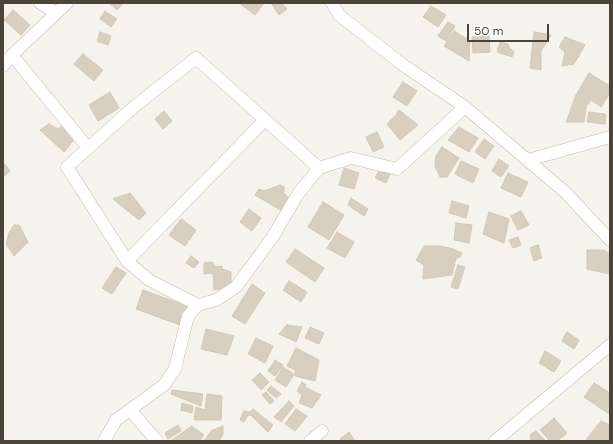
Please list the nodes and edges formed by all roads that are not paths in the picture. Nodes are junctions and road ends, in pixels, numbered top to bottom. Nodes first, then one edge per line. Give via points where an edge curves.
1 (40, 3) edge
2 (67, 3) edge
3 (332, 3) edge
4 (56, 13) junction
5 (12, 55) junction
6 (3, 66) edge
7 (465, 107) junction
8 (265, 120) junction
9 (610, 137) edge
10 (88, 148) junction
11 (528, 160) junction
12 (319, 168) junction
13 (610, 240) edge
14 (126, 261) junction
15 (198, 305) junction
16 (610, 345) edge
17 (130, 410) junction
18 (322, 431) dead end
19 (104, 441) edge
20 (156, 441) edge
21 (310, 441) edge
22 (495, 441) edge

1 - 4 street
2 - 4 street
3 - 7 street via 339,15 403,65
4 - 5 street
5 - 6 street
5 - 10 street
7 - 11 street
7 - 12 street via 397,169 351,158
8 - 10 street via 196,58 135,106
8 - 12 street
8 - 14 street
9 - 11 street
10 - 14 street via 67,167
11 - 13 street via 565,192
12 - 15 street via 298,194 272,238 236,287 216,300
14 - 15 street via 149,280
15 - 17 street via 188,316 175,369 168,380
16 - 22 street
17 - 19 street via 116,420
17 - 20 street
18 - 21 street

